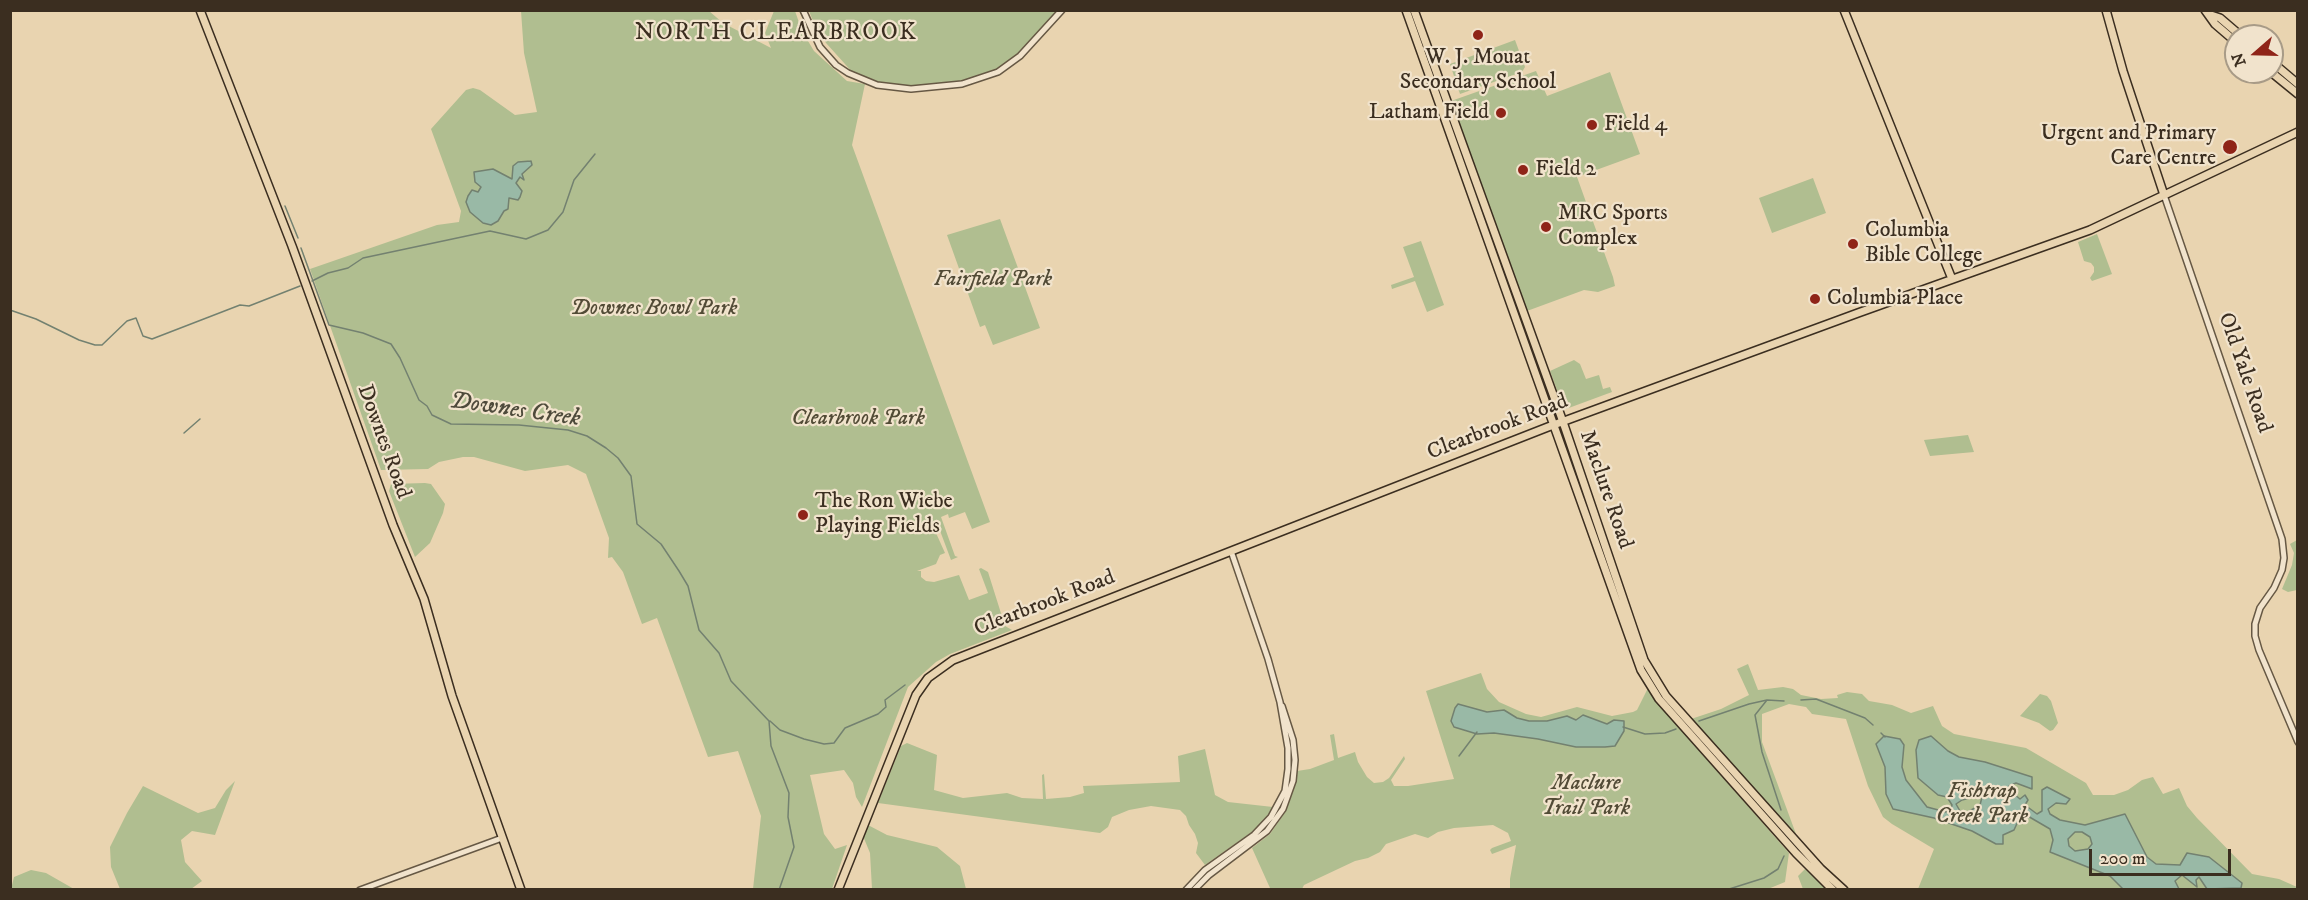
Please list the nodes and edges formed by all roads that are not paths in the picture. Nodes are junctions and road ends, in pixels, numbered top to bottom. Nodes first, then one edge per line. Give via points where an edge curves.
1 (200, 10) edge
2 (803, 10) edge
3 (1062, 10) edge
4 (1406, 10) edge
5 (1414, 10) edge
6 (1844, 10) edge
7 (2106, 10) edge
8 (2208, 13) edge
9 (2227, 24) edge
10 (2224, 31) edge
11 (2284, 72) edge
12 (2284, 83) edge
13 (2298, 84) edge
14 (2298, 94) edge
15 (2298, 132) edge
16 (2164, 195) junction
17 (1952, 279) junction
18 (1559, 423) junction
19 (1231, 551) junction
20 (1280, 702) junction
21 (2298, 742) edge
22 (502, 838) junction
23 (360, 890) edge
24 (521, 890) edge
25 (838, 890) edge
26 (1186, 890) edge
27 (1194, 890) edge
28 (1833, 890) edge
29 (1844, 890) edge

1 - 22 main road, Downes Road via 424,600 452,696
2 - 3 street via 820,47 837,65 853,76 889,88 911,89 948,87 998,72 1013,62
4 - 18 main road, Maclure Road
5 - 18 main road, Maclure Road
6 - 17 main road
7 - 16 main road, Old Yale Road
8 - 9 main road
8 - 10 main road
11 - 13 main road
12 - 14 main road
15 - 16 main road, Clearbrook Road
16 - 17 main road, Clearbrook Road via 2090,230
16 - 21 street, Old Yale Road via 2282,540 2282,570 2260,608 2255,636
17 - 18 main road, Clearbrook Road
18 - 19 main road, Clearbrook Road
18 - 28 main road, Maclure Road via 1633,652 1648,683
18 - 29 main road, Maclure Road via 1651,674 1703,738 1821,870
19 - 20 street
19 - 25 main road, Clearbrook Road via 952,660 934,673 912,704
20 - 26 street via 1288,769 1277,808 1254,835 1204,870
20 - 27 street via 1293,740 1295,760 1293,781 1283,809 1267,831
22 - 23 street
22 - 24 main road, Downes Road

